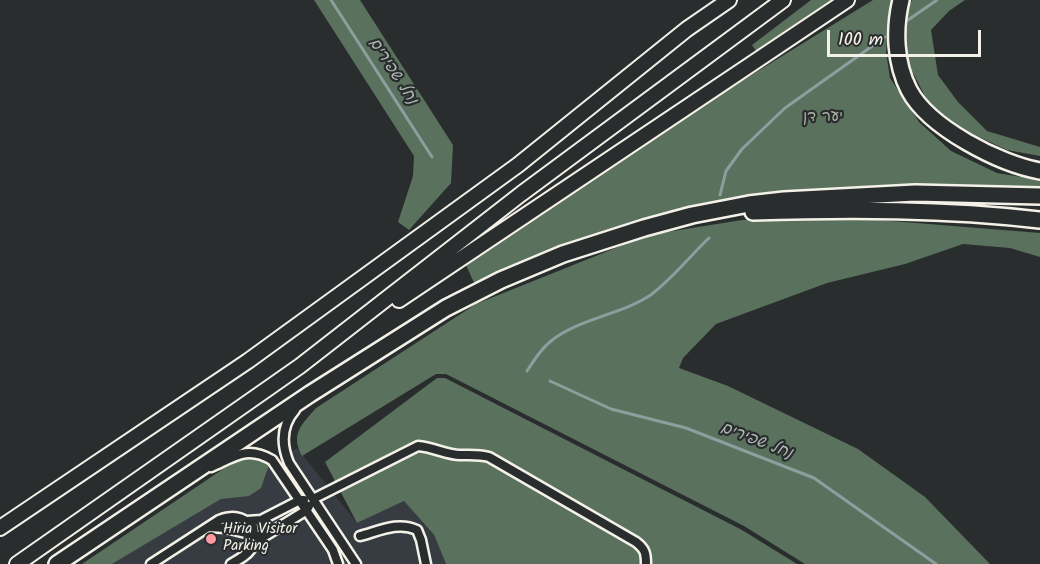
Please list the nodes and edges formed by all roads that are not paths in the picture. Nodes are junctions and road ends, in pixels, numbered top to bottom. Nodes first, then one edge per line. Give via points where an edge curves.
1 (729, 0) edge
2 (783, 0) edge
3 (847, 0) edge
4 (901, 0) edge
5 (1040, 171) edge
6 (1040, 196) edge
7 (693, 215) junction
8 (1040, 220) edge
9 (300, 366) junction
10 (310, 394) junction
11 (183, 480) junction
12 (313, 499) junction
13 (300, 500) junction
14 (307, 510) junction
15 (247, 520) junction
16 (208, 527) junction
17 (0, 528) edge
18 (360, 536) dead end
19 (255, 539) junction
20 (17, 564) edge
21 (57, 564) edge
22 (151, 564) edge
23 (231, 564) edge
24 (338, 564) edge
25 (356, 564) edge
26 (426, 564) edge
27 (646, 564) edge

1 - 17 highway via 687,29 518,165 248,361
2 - 9 highway via 521,194
3 - 9 highway
4 - 5 highway via 897,48 910,91 922,107 985,152
6 - 7 highway via 915,193 784,200
7 - 8 highway via 912,210
7 - 10 highway via 583,247 501,280 446,308
9 - 20 highway
10 - 11 highway
10 - 12 street via 286,421 283,441 289,463
11 - 13 street via 251,452 272,460
11 - 21 highway
12 - 13 street
12 - 14 street
12 - 25 street
12 - 27 street via 418,446 461,455 477,453 636,543 646,554
13 - 14 street
13 - 15 street via 261,520
14 - 19 street via 266,537
14 - 24 street
15 - 16 street via 231,516
15 - 19 street via 253,526
16 - 19 street via 226,528
16 - 22 street
18 - 26 street via 398,525 408,526 417,530 422,540
19 - 23 street via 250,551

